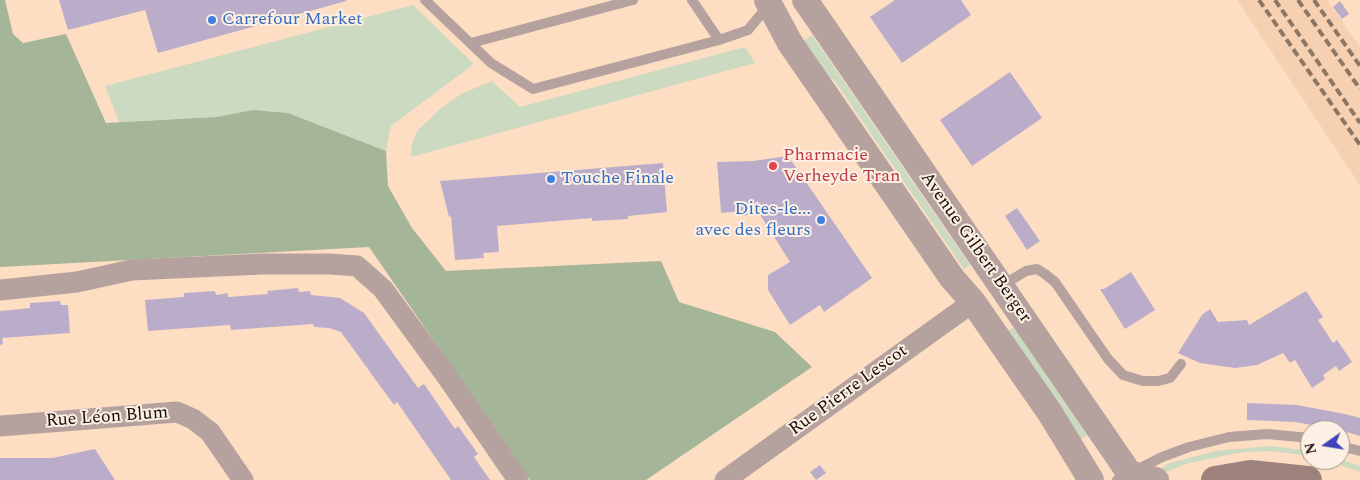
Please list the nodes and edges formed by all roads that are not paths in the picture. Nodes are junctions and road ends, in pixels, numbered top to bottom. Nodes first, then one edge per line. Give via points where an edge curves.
1 (425, 0) edge
2 (633, 0) edge
3 (692, 0) edge
4 (767, 0) edge
5 (805, 0) edge
6 (720, 40) junction
7 (471, 43) junction
8 (1000, 286) junction
9 (0, 290) edge
10 (973, 302) junction
11 (1181, 364) dead end
12 (0, 426) edge
13 (1300, 437) edge
14 (1123, 476) edge
15 (734, 478) edge
16 (243, 480) edge
17 (518, 480) edge
18 (1091, 480) edge
19 (1156, 480) edge
20 (1215, 480) edge
21 (1308, 480) edge

1 - 7 lane
2 - 7 lane
3 - 6 lane
4 - 6 lane via 762,13 748,30
4 - 10 street, Avenue Gilbert Berger via 795,51 952,278
5 - 8 street, Avenue Gilbert Berger
6 - 7 lane via 533,90 491,63
8 - 10 street
8 - 11 lane via 1026,271 1038,269 1045,274 1055,282 1108,360 1123,375 1142,382 1158,381 1170,378
8 - 14 street, Avenue Gilbert Berger
9 - 17 street via 77,282 132,270 263,264 357,266 383,290
10 - 15 street, Rue Pierre Lescot
10 - 18 street, Avenue Gilbert Berger via 1050,413
12 - 16 street, Rue Léon Blum via 178,412 210,432
13 - 14 lane via 1267,434 1229,437 1189,447
14 - 19 street
20 - 21 main road via 1250,474

